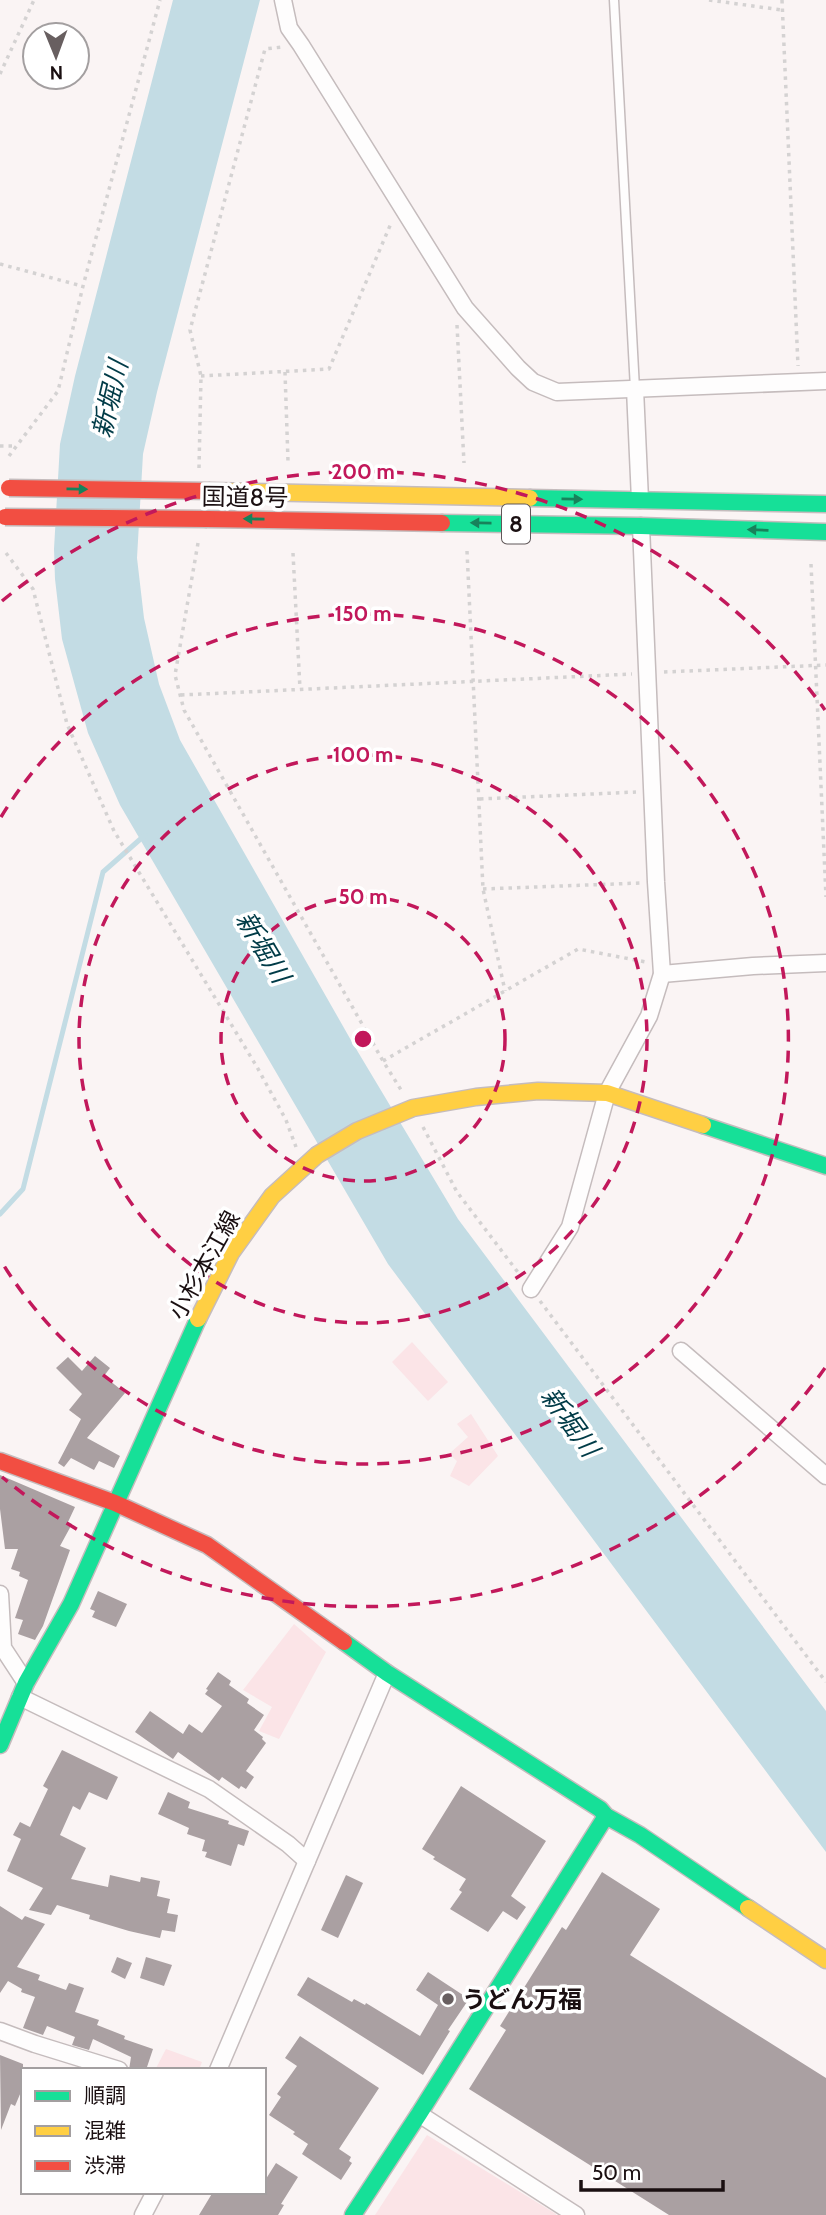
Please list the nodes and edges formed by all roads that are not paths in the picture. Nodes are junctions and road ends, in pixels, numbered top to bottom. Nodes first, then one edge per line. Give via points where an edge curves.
1 (283, 0) edge
2 (614, 0) edge
3 (826, 380) edge
4 (635, 389) junction
5 (4, 488) edge
6 (640, 500) junction
7 (826, 504) edge
8 (3, 517) edge
9 (641, 526) junction
10 (826, 532) edge
11 (826, 963) edge
12 (662, 970) junction
13 (607, 1093) junction
14 (826, 1166) edge
15 (531, 1289) road end
16 (681, 1351) dead end
17 (0, 1461) edge
18 (826, 1476) edge
19 (115, 1503) junction
20 (0, 1594) edge
21 (387, 1673) junction
22 (23, 1690) junction
23 (0, 1745) edge
24 (606, 1816) junction
25 (307, 1861) junction
26 (826, 1960) edge
27 (0, 2031) edge
28 (112, 2068) edge
29 (219, 2068) edge
30 (419, 2114) junction
31 (154, 2194) edge
32 (143, 2215) edge
33 (353, 2215) edge
34 (576, 2215) edge

1 - 4 street via 289,28 465,308 518,368 533,382 557,392
2 - 4 lane
3 - 4 street
4 - 6 street
5 -> 6 main road, 国道8号 / 8, bridge
6 - 7 main road, 国道8号 / 8
9 -> 8 main road, 国道8号 / 8, bridge
10 -> 9 main road, 国道8号 / 8
9 - 12 street
11 - 12 street
12 - 13 street via 649,1017
13 - 14 main road, 小杉本江線
13 - 15 street via 570,1227
13 - 19 main road, 小杉本江線 via 538,1091 407,1110 357,1131 317,1155 272,1196 231,1253
16 - 18 street
17 - 19 main road
19 - 21 main road via 207,1545
19 - 22 main road, 小杉本江線 via 71,1604
20 - 22 street via 4,1648
21 - 24 main road
21 - 25 street
22 - 23 main road, 小杉本江線
22 - 25 street via 209,1789
24 - 26 main road
24 - 30 main road
25 - 29 street
27 - 28 street
30 - 33 main road
30 - 34 street
31 - 32 street

